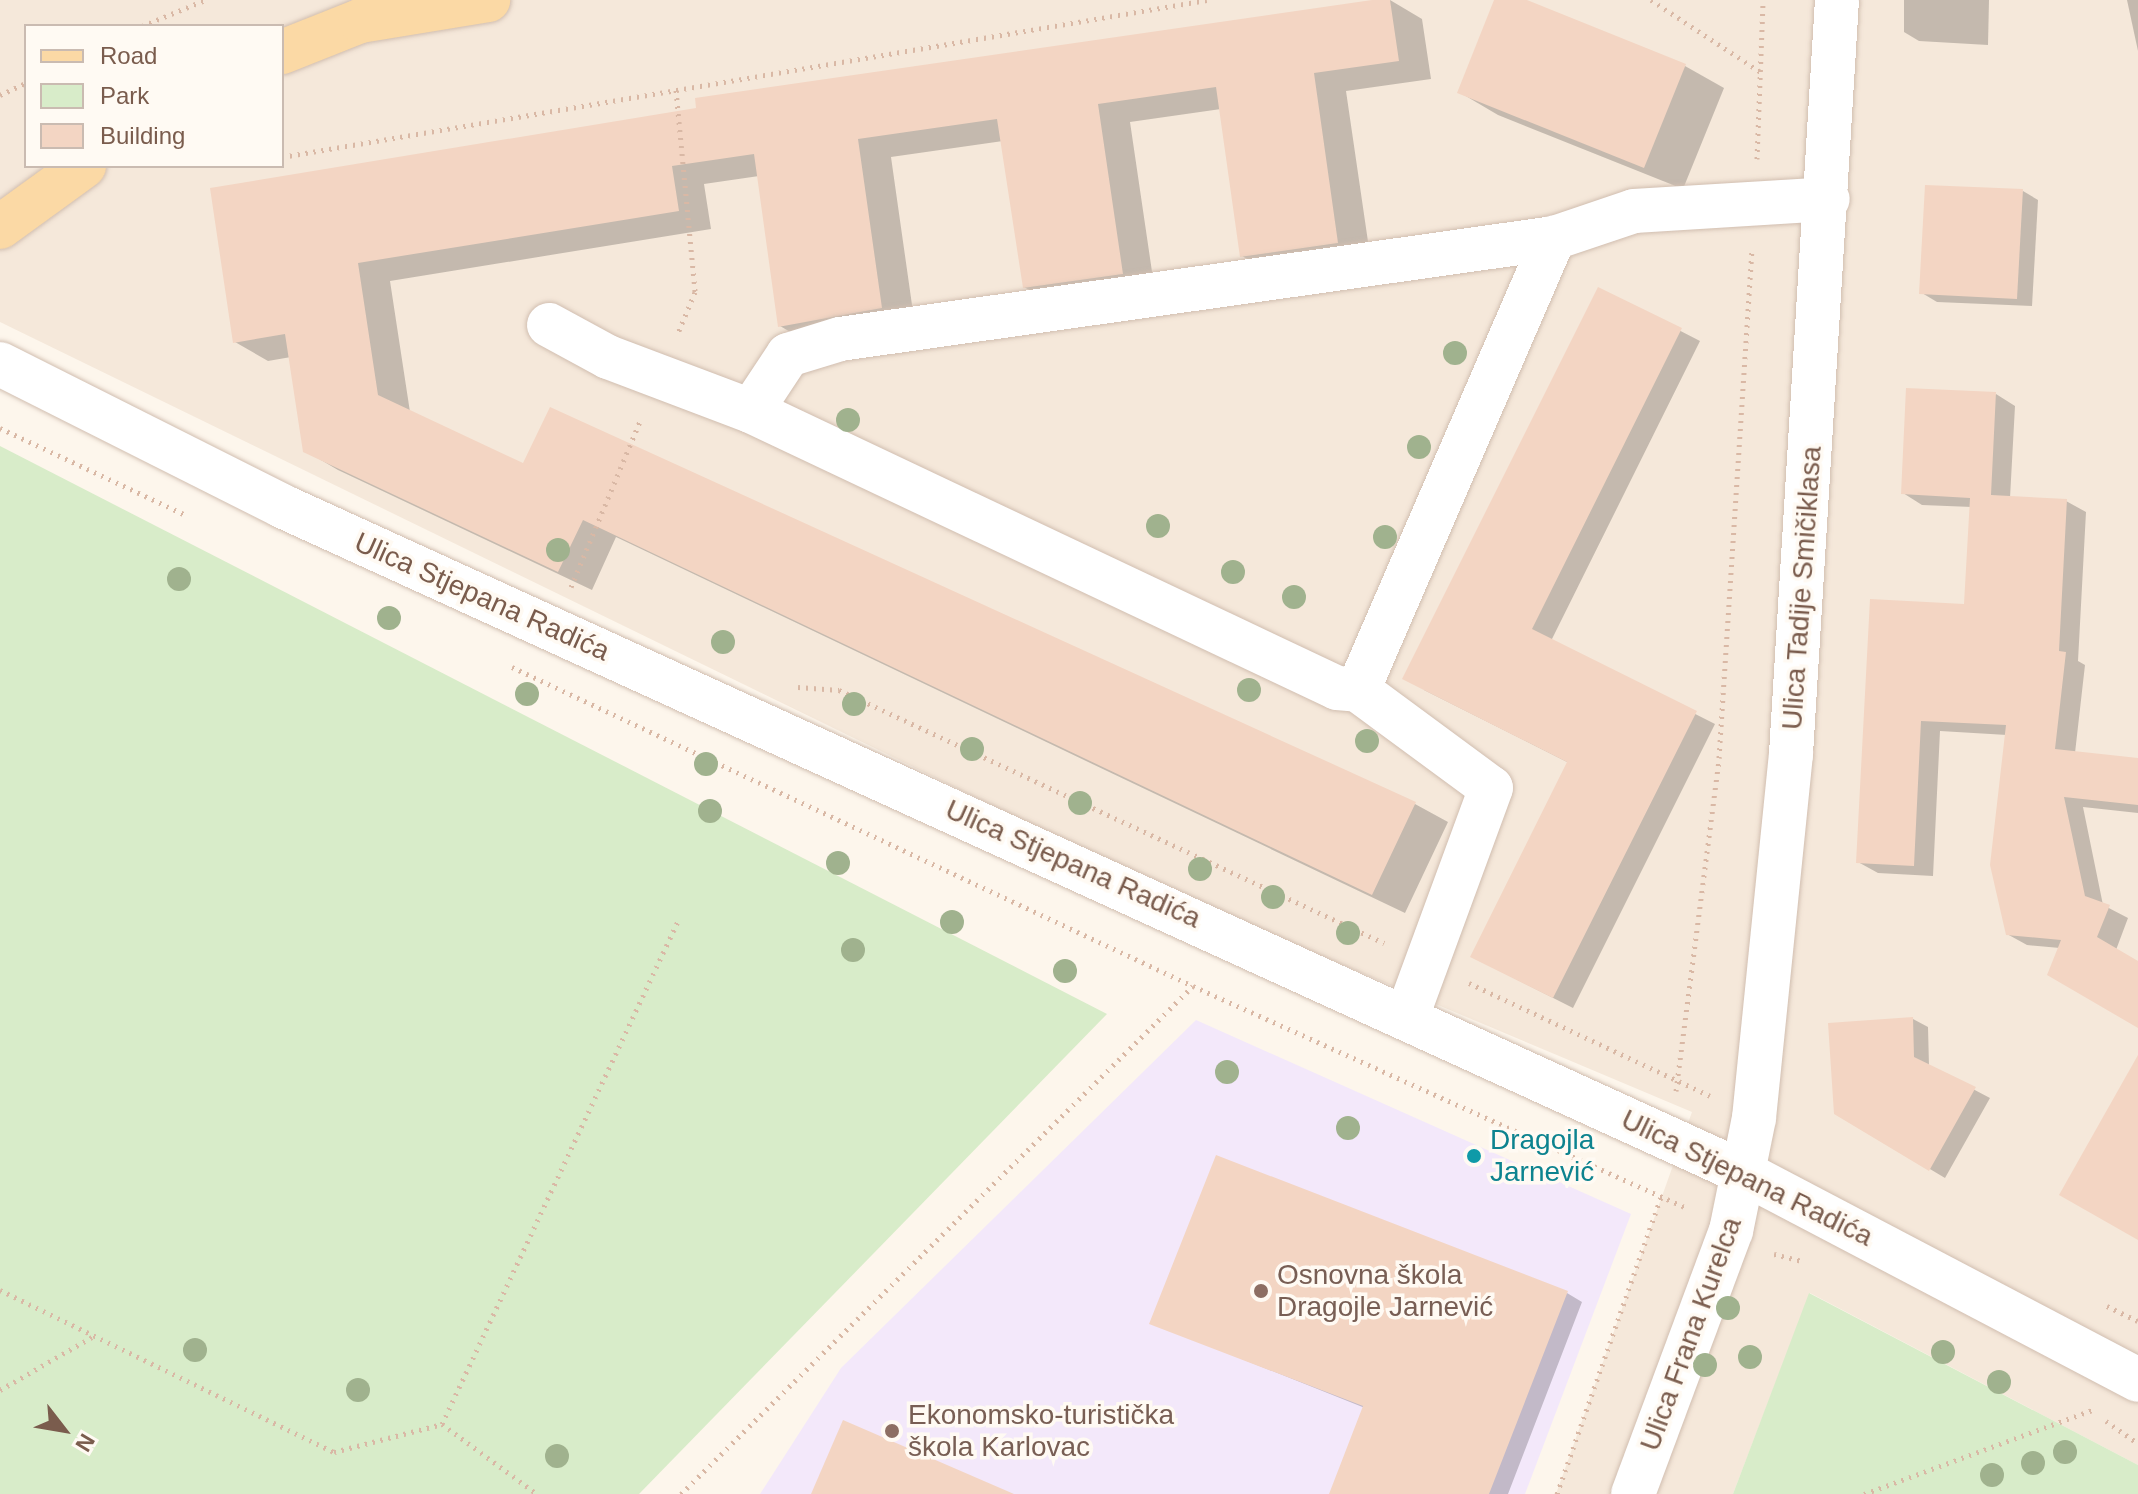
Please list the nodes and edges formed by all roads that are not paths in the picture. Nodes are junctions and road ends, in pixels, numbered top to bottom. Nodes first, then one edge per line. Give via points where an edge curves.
1 (488, 0) edge
2 (1837, 0) edge
3 (284, 51) edge
4 (81, 168) edge
5 (1828, 199) junction
6 (0, 227) edge
7 (1554, 238) junction
8 (549, 325) dead end
9 (0, 364) edge
10 (751, 411) junction
11 (1358, 690) junction
12 (1407, 1016) junction
13 (1744, 1173) junction
14 (2138, 1380) edge
15 (1633, 1494) edge

1 - 3 main road via 360,21
2 - 5 street, Ulica Tadije Smičiklasa
4 - 6 main road
5 - 7 street via 1634,211
5 - 13 street, Ulica Tadije Smičiklasa via 1791,754
7 - 10 street via 840,339 788,355
7 - 11 street
8 - 10 street via 608,357
9 - 12 street, Ulica Stjepana Radića via 282,506
10 - 11 street via 1337,688
11 - 12 street via 1491,788
12 - 13 street, Ulica Stjepana Radića
13 - 14 street, Ulica Stjepana Radića
13 - 15 street, Ulica Frana Kurelca via 1731,1231

